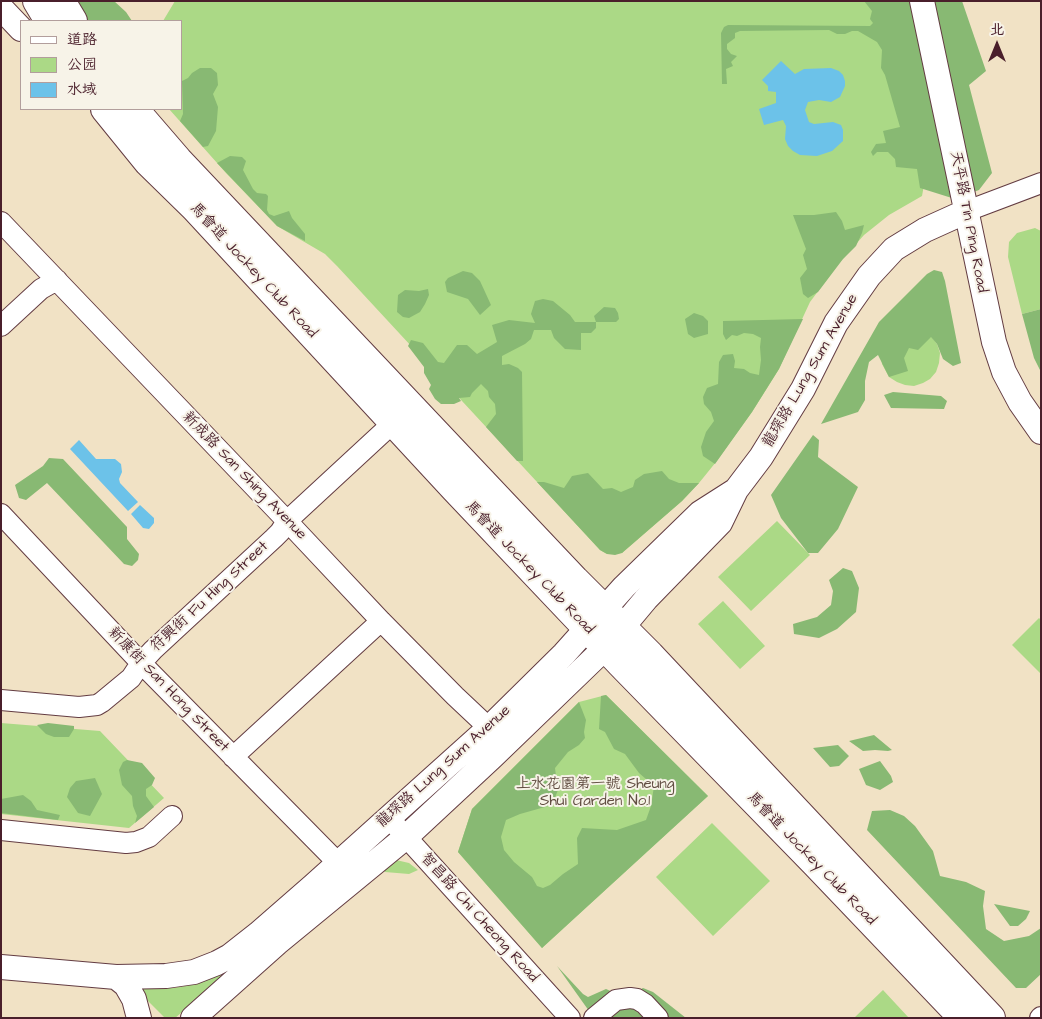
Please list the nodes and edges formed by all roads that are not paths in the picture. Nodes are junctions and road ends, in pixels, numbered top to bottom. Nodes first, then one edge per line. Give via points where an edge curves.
1 (37, 1) edge
2 (62, 1) edge
3 (922, 1) edge
4 (1, 8) edge
5 (48, 20) edge
6 (72, 20) edge
7 (20, 28) edge
8 (106, 110) edge
9 (135, 110) edge
10 (1041, 183) edge
11 (967, 211) junction
12 (1, 222) edge
13 (57, 280) junction
14 (1, 326) edge
15 (393, 423) junction
16 (1041, 432) edge
17 (736, 490) junction
18 (1, 514) edge
19 (288, 521) junction
20 (595, 618) junction
21 (381, 621) junction
22 (623, 628) junction
23 (605, 648) junction
24 (141, 663) junction
25 (1, 700) edge
26 (489, 728) junction
27 (233, 757) junction
28 (172, 816) dead end
29 (388, 817) junction
30 (1, 830) edge
31 (406, 837) junction
32 (338, 864) junction
33 (1, 967) edge
34 (116, 977) junction
35 (200, 1012) edge
36 (957, 1014) edge
37 (139, 1018) edge
38 (570, 1018) edge
39 (594, 1018) edge
40 (658, 1018) edge
41 (991, 1018) edge

1 - 5 main road
2 - 6 main road
3 - 11 street, 天平路 Tin Ping Road
4 - 7 street
8 - 15 main road, 馬會道 Jockey Club Road via 148,162 195,208
9 - 20 main road, 馬會道 Jockey Club Road via 178,160 522,524
10 - 11 street
11 - 16 street, 天平路 Tin Ping Road via 988,320 1004,372
11 - 17 street, 龍琛路 Lung Sum Avenue via 925,230 894,249 869,276 836,323 803,389 761,457
12 - 13 street, 新成路 San Shing Avenue
13 - 14 street via 41,289
13 - 19 street, 新成路 San Shing Avenue
15 - 19 street, 符興街 Fu Hing Street
15 - 20 main road, 馬會道 Jockey Club Road
17 - 20 street, 龍琛路 Lung Sum Avenue via 700,513
17 - 22 street, 龍琛路 Lung Sum Avenue via 720,522 646,599
18 - 24 street, 新康街 San Hong Street
19 - 21 street, 新成路 San Shing Avenue
19 - 24 street, 符興街 Fu Hing Street
20 - 22 main road, 馬會道 Jockey Club Road
20 - 23 main road, 馬會道 Jockey Club Road
20 - 26 street, 龍琛路 Lung Sum Avenue via 564,654
21 - 26 street, 新成路 San Shing Avenue
21 - 27 street
22 - 23 street, 龍琛路 Lung Sum Avenue
22 - 41 main road, 馬會道 Jockey Club Road
23 - 31 street, 龍琛路 Lung Sum Avenue
23 - 36 main road, 馬會道 Jockey Club Road
24 - 25 street, 符興街 Fu Hing Street via 131,678 97,705 79,707
24 - 27 street, 新康街 San Hong Street
26 - 29 street, 龍琛路 Lung Sum Avenue
27 - 32 street, 新康街 San Hong Street
28 - 30 street via 150,837 126,843
29 - 31 street, 智昌路 Chi Cheong Road
29 - 32 street, 龍琛路 Lung Sum Avenue
31 - 35 street, 龍琛路 Lung Sum Avenue
31 - 38 street, 智昌路 Chi Cheong Road
32 - 34 street, 龍琛路 Lung Sum Avenue via 258,934 218,963 182,974
33 - 34 street, 龍琛路 Lung Sum Avenue
34 - 37 street via 134,998
39 - 40 street via 616,1000 630,998 645,1004

